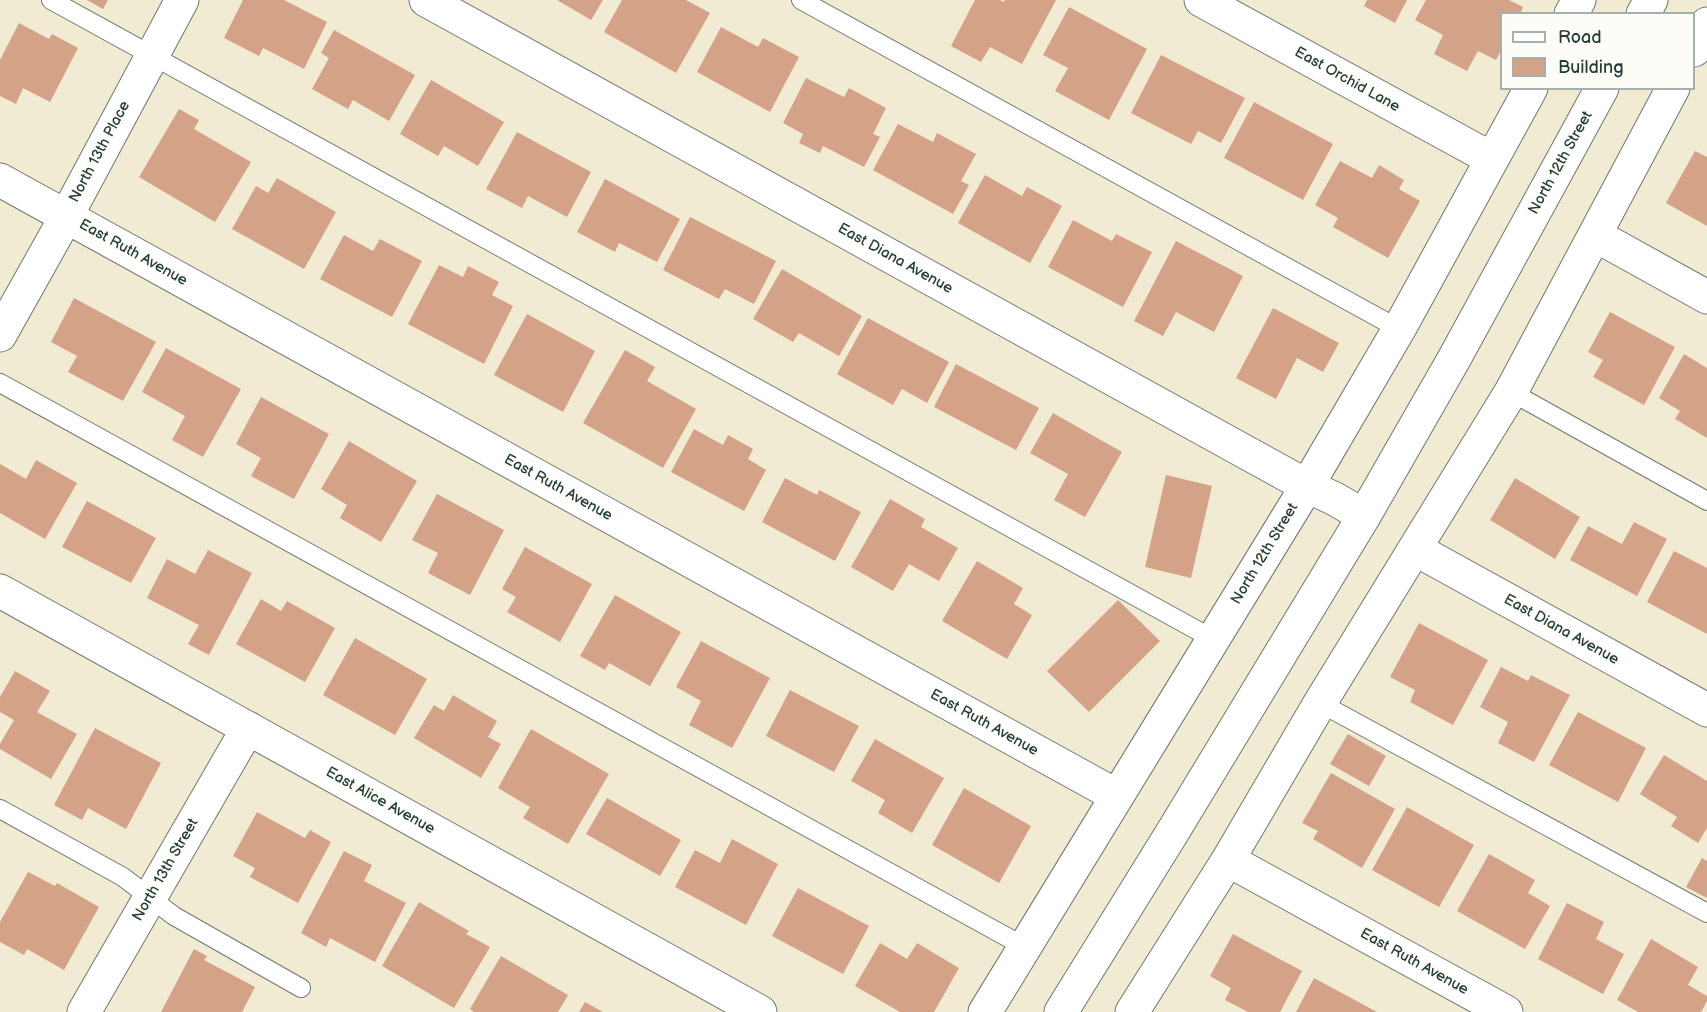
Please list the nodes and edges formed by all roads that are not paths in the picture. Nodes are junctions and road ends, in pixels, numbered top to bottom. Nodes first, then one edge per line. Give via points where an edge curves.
1 (51, 0) edge
2 (182, 0) edge
3 (426, 0) edge
4 (801, 0) edge
5 (1201, 0) edge
6 (1707, 24) edge
7 (1695, 48) edge
8 (152, 56) junction
9 (1530, 90) edge
10 (1601, 90) edge
11 (1672, 90) edge
12 (1492, 159) junction
13 (0, 180) edge
14 (66, 217) junction
15 (1595, 235) junction
16 (1707, 297) edge
17 (1399, 329) junction
18 (0, 335) edge
19 (0, 383) edge
20 (1511, 392) junction
21 (1307, 486) junction
22 (1707, 501) edge
23 (1364, 516) junction
24 (1415, 549) junction
25 (0, 591) edge
26 (1213, 639) junction
27 (1320, 703) junction
28 (1707, 710) edge
29 (248, 728) junction
30 (1116, 796) junction
31 (0, 809) edge
32 (1228, 860) junction
33 (150, 898) junction
34 (1707, 913) edge
35 (1025, 947) junction
36 (301, 988) dead end
37 (84, 1012) edge
38 (760, 1012) edge
39 (985, 1012) edge
40 (1061, 1012) edge
41 (1132, 1012) edge
42 (1506, 1012) edge

1 - 8 lane
2 - 8 street, North 13th Place
3 - 21 street, East Diana Avenue
4 - 17 lane
5 - 12 street, East Orchid Lane
6 - 7 street
8 - 14 street, North 13th Place
8 - 26 lane
9 - 12 street, North 12th Street
10 - 23 street, North 12th Street
11 - 15 street
12 - 17 street, North 12th Street
13 - 14 street, East Ruth Avenue
14 - 18 street, North 13th Place
14 - 30 street, East Ruth Avenue
15 - 16 street
15 - 20 street
17 - 21 street, North 12th Street
19 - 35 lane
20 - 22 lane
20 - 24 street
21 - 23 street, East Diana Avenue
21 - 26 street, North 12th Street
23 - 40 street, North 12th Street
24 - 27 street
24 - 28 street, East Diana Avenue
25 - 29 street, East Alice Avenue
26 - 30 street, North 12th Street
27 - 32 street
27 - 34 lane
29 - 33 street, North 13th Street
29 - 38 street, East Alice Avenue
30 - 35 street, North 12th Street
31 - 33 lane via 123,877
32 - 41 street
32 - 42 street, East Ruth Avenue
33 - 36 lane via 174,916
33 - 37 street, North 13th Street
35 - 39 street, North 12th Street

